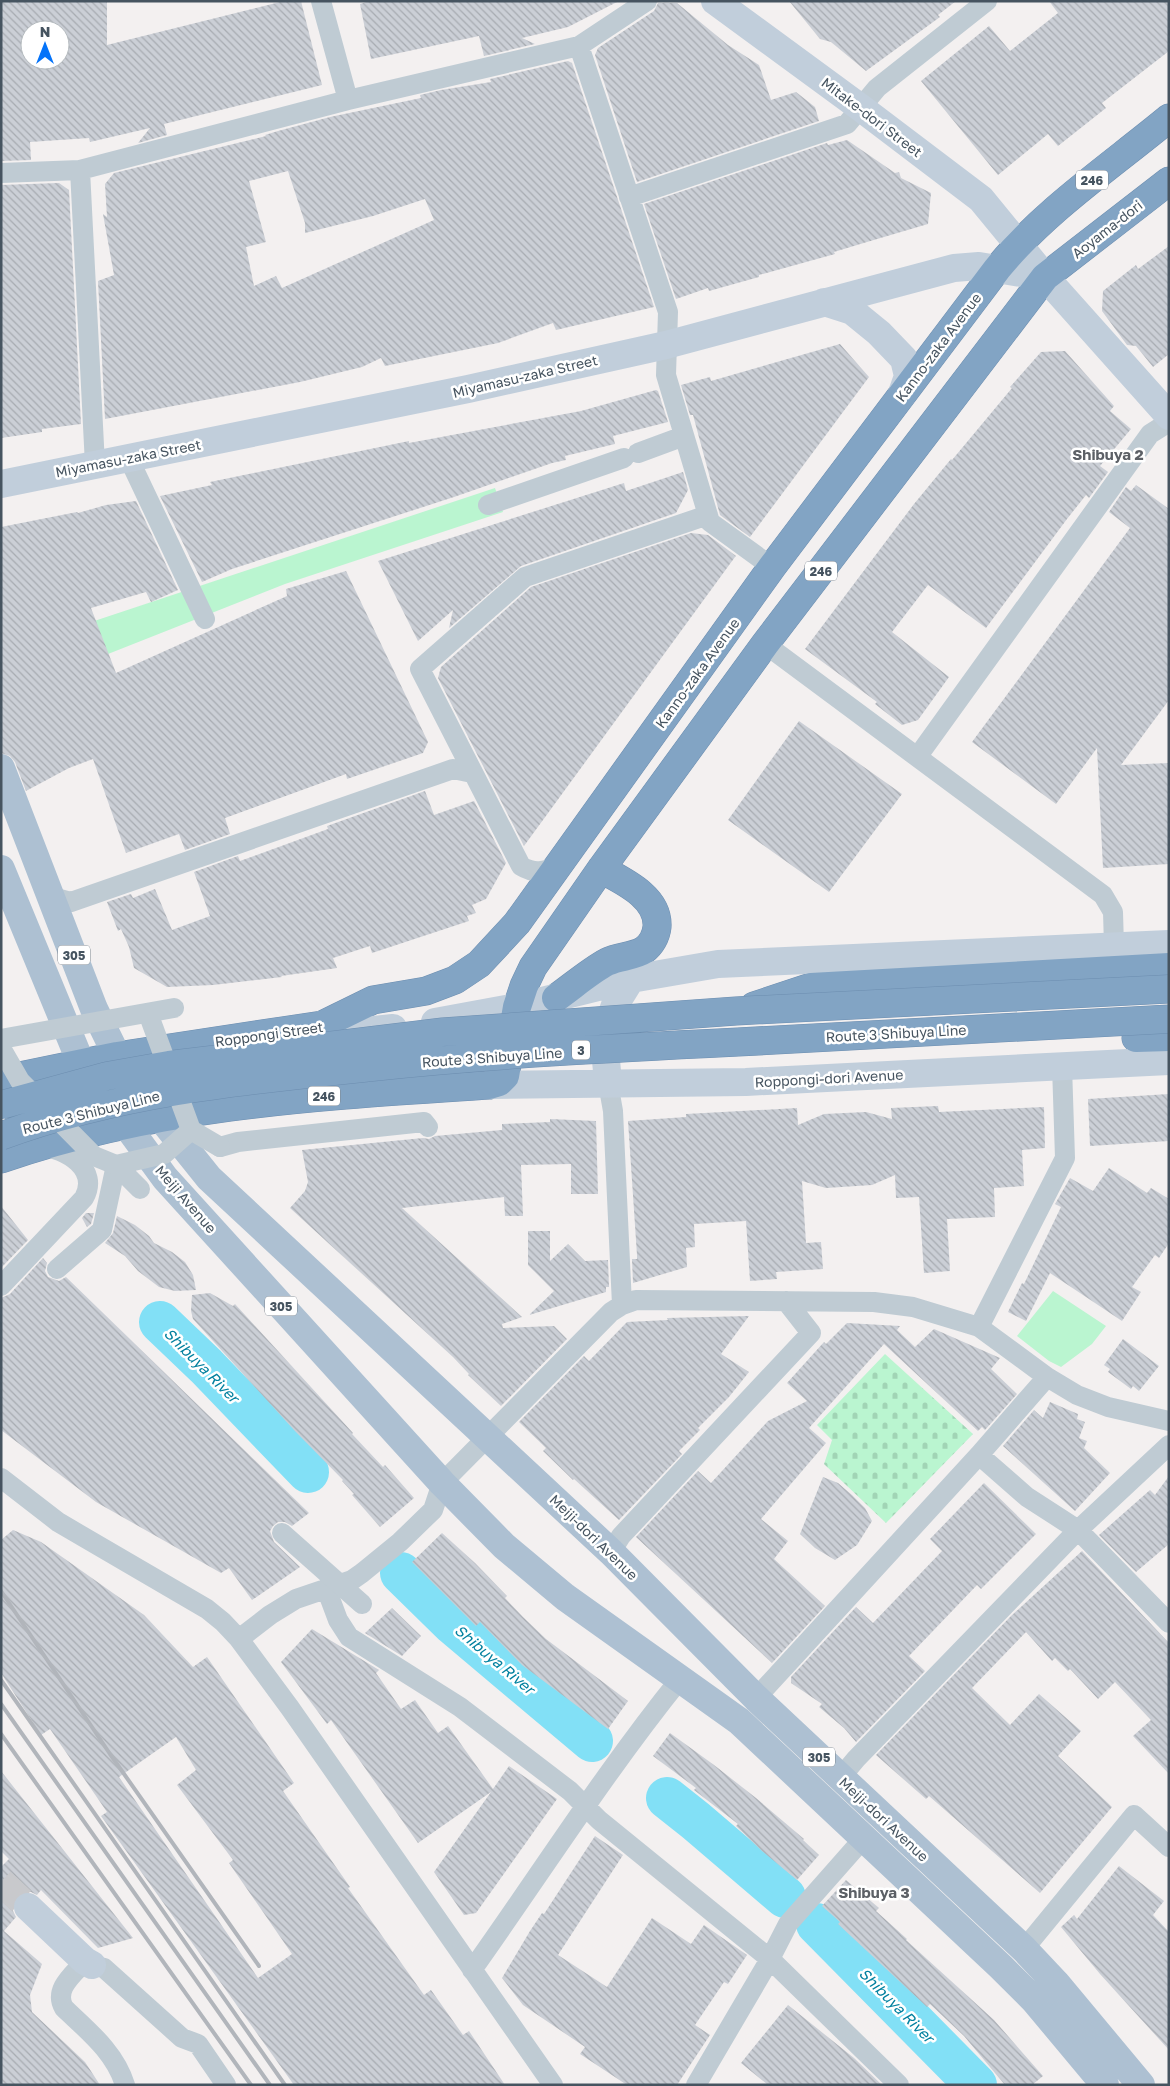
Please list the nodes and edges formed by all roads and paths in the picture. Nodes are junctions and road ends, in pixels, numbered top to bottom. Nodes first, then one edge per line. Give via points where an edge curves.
1 (321, 1) edge
2 (647, 1) edge
3 (715, 1) edge
4 (980, 3) edge
5 (579, 46) junction
6 (348, 100) junction
7 (861, 108) junction
8 (1169, 118) edge
9 (80, 170) junction
10 (1, 173) edge
11 (1169, 180) edge
12 (629, 197) junction
13 (1018, 245) junction
14 (997, 269) junction
15 (1045, 277) junction
16 (824, 302) junction
17 (666, 345) junction
18 (901, 396) junction
19 (1169, 416) edge
20 (1169, 422) edge
21 (684, 436) junction
22 (129, 458) junction
23 (95, 465) junction
24 (1, 484) edge
25 (488, 505) dead end
26 (708, 515) junction
27 (772, 567) junction
28 (205, 619) dead end
29 (765, 644) junction
30 (918, 756) junction
31 (1, 768) edge
32 (472, 773) junction
33 (558, 866) junction
34 (1, 869) edge
35 (601, 869) junction
36 (50, 896) junction
37 (1169, 944) edge
38 (1114, 946) junction
39 (1169, 967) edge
40 (631, 979) junction
41 (1169, 989) edge
42 (172, 997) dead end
43 (556, 998) junction
44 (517, 1007) junction
45 (736, 1011) junction
46 (148, 1013) junction
47 (1169, 1019) edge
48 (322, 1025) junction
49 (1169, 1038) edge
50 (1, 1039) edge
51 (1, 1048) edge
52 (578, 1050) junction
53 (117, 1056) junction
54 (1169, 1061) edge
55 (81, 1064) junction
56 (1062, 1066) junction
57 (1, 1083) edge
58 (608, 1083) junction
59 (489, 1085) junction
60 (1, 1105) edge
61 (1, 1109) edge
62 (160, 1117) junction
63 (125, 1124) junction
64 (426, 1124) dead end
65 (1, 1130) edge
66 (191, 1130) junction
67 (1, 1136) edge
68 (39, 1146) junction
69 (1, 1159) edge
70 (116, 1165) junction
71 (140, 1189) dead end
72 (57, 1269) dead end
73 (1, 1286) edge
74 (786, 1301) junction
75 (622, 1305) junction
76 (979, 1327) junction
77 (1047, 1377) junction
78 (1169, 1421) edge
79 (487, 1438) junction
80 (1169, 1445) edge
81 (979, 1454) junction
82 (1, 1478) edge
83 (442, 1483) junction
84 (1078, 1530) junction
85 (282, 1533) dead end
86 (610, 1552) junction
87 (326, 1588) junction
88 (362, 1604) dead end
89 (1169, 1623) edge
90 (239, 1639) junction
91 (680, 1679) junction
92 (756, 1698) junction
93 (849, 1786) junction
94 (585, 1805) junction
95 (863, 1839) junction
96 (1169, 1847) edge
97 (28, 1907) tunnel mouth
98 (1024, 1949) junction
99 (770, 1959) junction
100 (88, 1963) junction
101 (472, 1970) junction
102 (125, 2085) edge
103 (226, 2085) edge
104 (553, 2085) edge
105 (696, 2085) edge
106 (898, 2085) edge
107 (1105, 2085) edge
108 (1141, 2085) edge

1 - 6 street
2 - 5 street
3 - 7 street, Mitake-dori Street
4 - 7 street via 877,88
5 - 6 street
5 - 12 street
6 - 9 street
7 - 12 street via 847,124
7 - 13 street, Mitake-dori Street via 981,199
8 - 13 highway, 246 via 1046,218
9 - 10 street
9 - 23 street
11 - 15 highway, Aoyama-dori / 246
12 - 17 street via 668,312
13 - 14 highway, Kanno-zaka Avenue / 246
13 - 15 street, Mitake-dori Street
14 - 15 street, Miyamasu-zaka Street
14 - 16 street, Miyamasu-zaka Street via 979,266 954,268
14 - 18 highway, Kanno-zaka Avenue / 246
15 - 19 street, Mitake-dori Street
15 - 29 highway, 246
16 - 17 street, Miyamasu-zaka Street
16 - 18 street via 852,310 904,359 908,376
17 - 21 street via 666,375
17 - 22 street, Miyamasu-zaka Street
18 - 27 highway, Kanno-zaka Avenue / 246
20 - 30 street via 1150,434
21 - 25 street
21 - 26 street
22 - 23 street, Miyamasu-zaka Street
22 - 28 street
23 - 24 street, Miyamasu-zaka Street
26 - 27 street via 710,522
26 - 32 street via 525,576 420,669
27 - 33 highway, Kanno-zaka Avenue / 246
29 - 30 street
29 - 35 highway, 246
30 - 38 street via 1103,895 1114,912
31 - 36 main road, 305
32 - 33 street via 521,866 538,872
32 - 36 street via 454,769 71,902
33 - 48 highway, Kanno-zaka Avenue / 246 via 517,923 479,964 455,980 426,991 373,1000
34 - 55 main road, Meiji Avenue / 305
35 - 43 highway via 637,890 650,903 655,913 656,932 652,942 637,954 608,961
35 - 44 highway, 246 via 533,967
36 - 53 main road, 305 via 94,1008
37 - 38 street
38 - 40 street via 743,962
39 - 45 highway, bridge via 811,988
40 - 43 street
40 - 58 street via 615,1005 604,1037
41 - 45 highway, Route 3 Shibuya Line / 3, bridge
42 - 46 street, bridge via 174,1008
43 - 44 street
44 - 48 street, Roppongi Street via 374,1030
44 - 59 highway, 246 via 505,1076
45 - 60 highway, Route 3 Shibuya Line / 3, bridge via 443,1032 247,1055 107,1076
46 - 50 street, bridge
46 - 66 street, bridge
47 - 52 highway, Route 3 Shibuya Line / 3, bridge
48 - 53 highway, Roppongi Street / 246
49 - 52 highway, bridge via 727,1059
51 - 70 street, bridge via 20,1081 94,1156
52 - 67 highway, Route 3 Shibuya Line / 3, bridge via 442,1060 173,1092 69,1115
53 - 55 highway, Roppongi Street / 246
53 - 62 main road, 305
54 - 56 street, Roppongi-dori Avenue
55 - 57 highway, 246
55 - 61 highway, 246 via 36,1098
55 - 63 main road, Meiji Avenue / 305
56 - 58 street, Roppongi-dori Avenue via 746,1082
56 - 76 street via 1065,1158
58 - 59 street, Roppongi-dori Avenue
58 - 75 street via 613,1111
59 - 62 highway, 246 via 300,1098
62 - 63 highway, 246
62 - 79 main road, 305 via 209,1178
63 - 65 highway, 246 via 50,1115
63 - 68 highway, 246
63 - 83 main road, Meiji Avenue / 305 via 164,1178
64 - 66 street, bridge via 238,1142 220,1147
66 - 70 street, bridge via 164,1154
68 - 69 highway, 246
68 - 73 street via 54,1148 68,1155 85,1172 88,1189 84,1198
70 - 71 street, bridge
70 - 72 street via 102,1230
74 - 75 street via 636,1300
74 - 76 street via 874,1302 914,1307
74 - 86 street via 811,1333
75 - 79 street via 611,1312
76 - 77 street
77 - 78 street via 1077,1395 1108,1407
77 - 81 street
79 - 83 street
79 - 86 main road, Meiji-dori Avenue / 305
80 - 84 street
81 - 84 street via 1027,1497
81 - 92 street
82 - 90 street via 58,1522 207,1609
83 - 87 street via 432,1510 400,1542 352,1580
83 - 91 main road, Meiji-dori Avenue / 305 via 504,1546 565,1598
84 - 89 street
84 - 93 street via 856,1759 846,1771
85 - 88 street, bridge
86 - 92 main road, Meiji-dori Avenue / 305
87 - 90 street via 296,1599
87 - 94 street via 338,1620 349,1637 460,1707
90 - 101 street
91 - 94 street
91 - 95 main road, Meiji-dori Avenue / 305 via 739,1721
92 - 93 main road, Meiji-dori Avenue / 305
93 - 98 main road, Meiji-dori Avenue / 305
94 - 99 street
94 - 101 street
95 - 99 street via 810,1897 786,1928
95 - 107 main road, Meiji-dori Avenue / 305 via 1027,1994
96 - 98 street via 1134,1815
97 - 100 street
98 - 108 main road, Meiji-dori Avenue / 305
99 - 105 street
99 - 106 street
100 - 102 street via 62,1988 61,2002 110,2054
100 - 103 street via 104,1968 182,2038 198,2044
101 - 104 street

